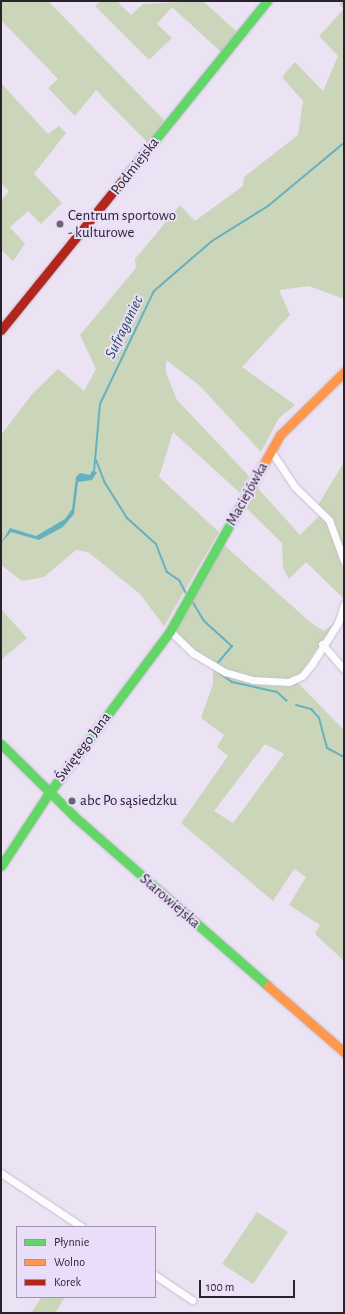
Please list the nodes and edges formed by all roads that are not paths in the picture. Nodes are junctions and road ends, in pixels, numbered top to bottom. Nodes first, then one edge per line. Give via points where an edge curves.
1 (267, 1) edge
2 (1, 330) edge
3 (344, 372) edge
4 (271, 451) junction
5 (344, 561) edge
6 (344, 605) edge
7 (170, 631) junction
8 (322, 644) junction
9 (344, 669) edge
10 (1, 744) edge
11 (49, 793) junction
12 (1, 866) edge
13 (344, 1052) edge
14 (1, 1173) edge
15 (80, 1226) edge
16 (156, 1276) edge
17 (192, 1300) dead end

1 - 2 street, Podmiejska
3 - 4 street, Maciejówka via 295,417
4 - 5 street via 295,487 329,520
4 - 7 street, Maciejówka
6 - 8 street via 338,623
7 - 8 street via 193,653 216,667 253,680 289,682 302,676
7 - 11 street, Świętego Jana
8 - 9 street
10 - 11 street, Starowiejska
11 - 12 street, Świętego Jana
11 - 13 street, Starowiejska
14 - 15 street
16 - 17 street

